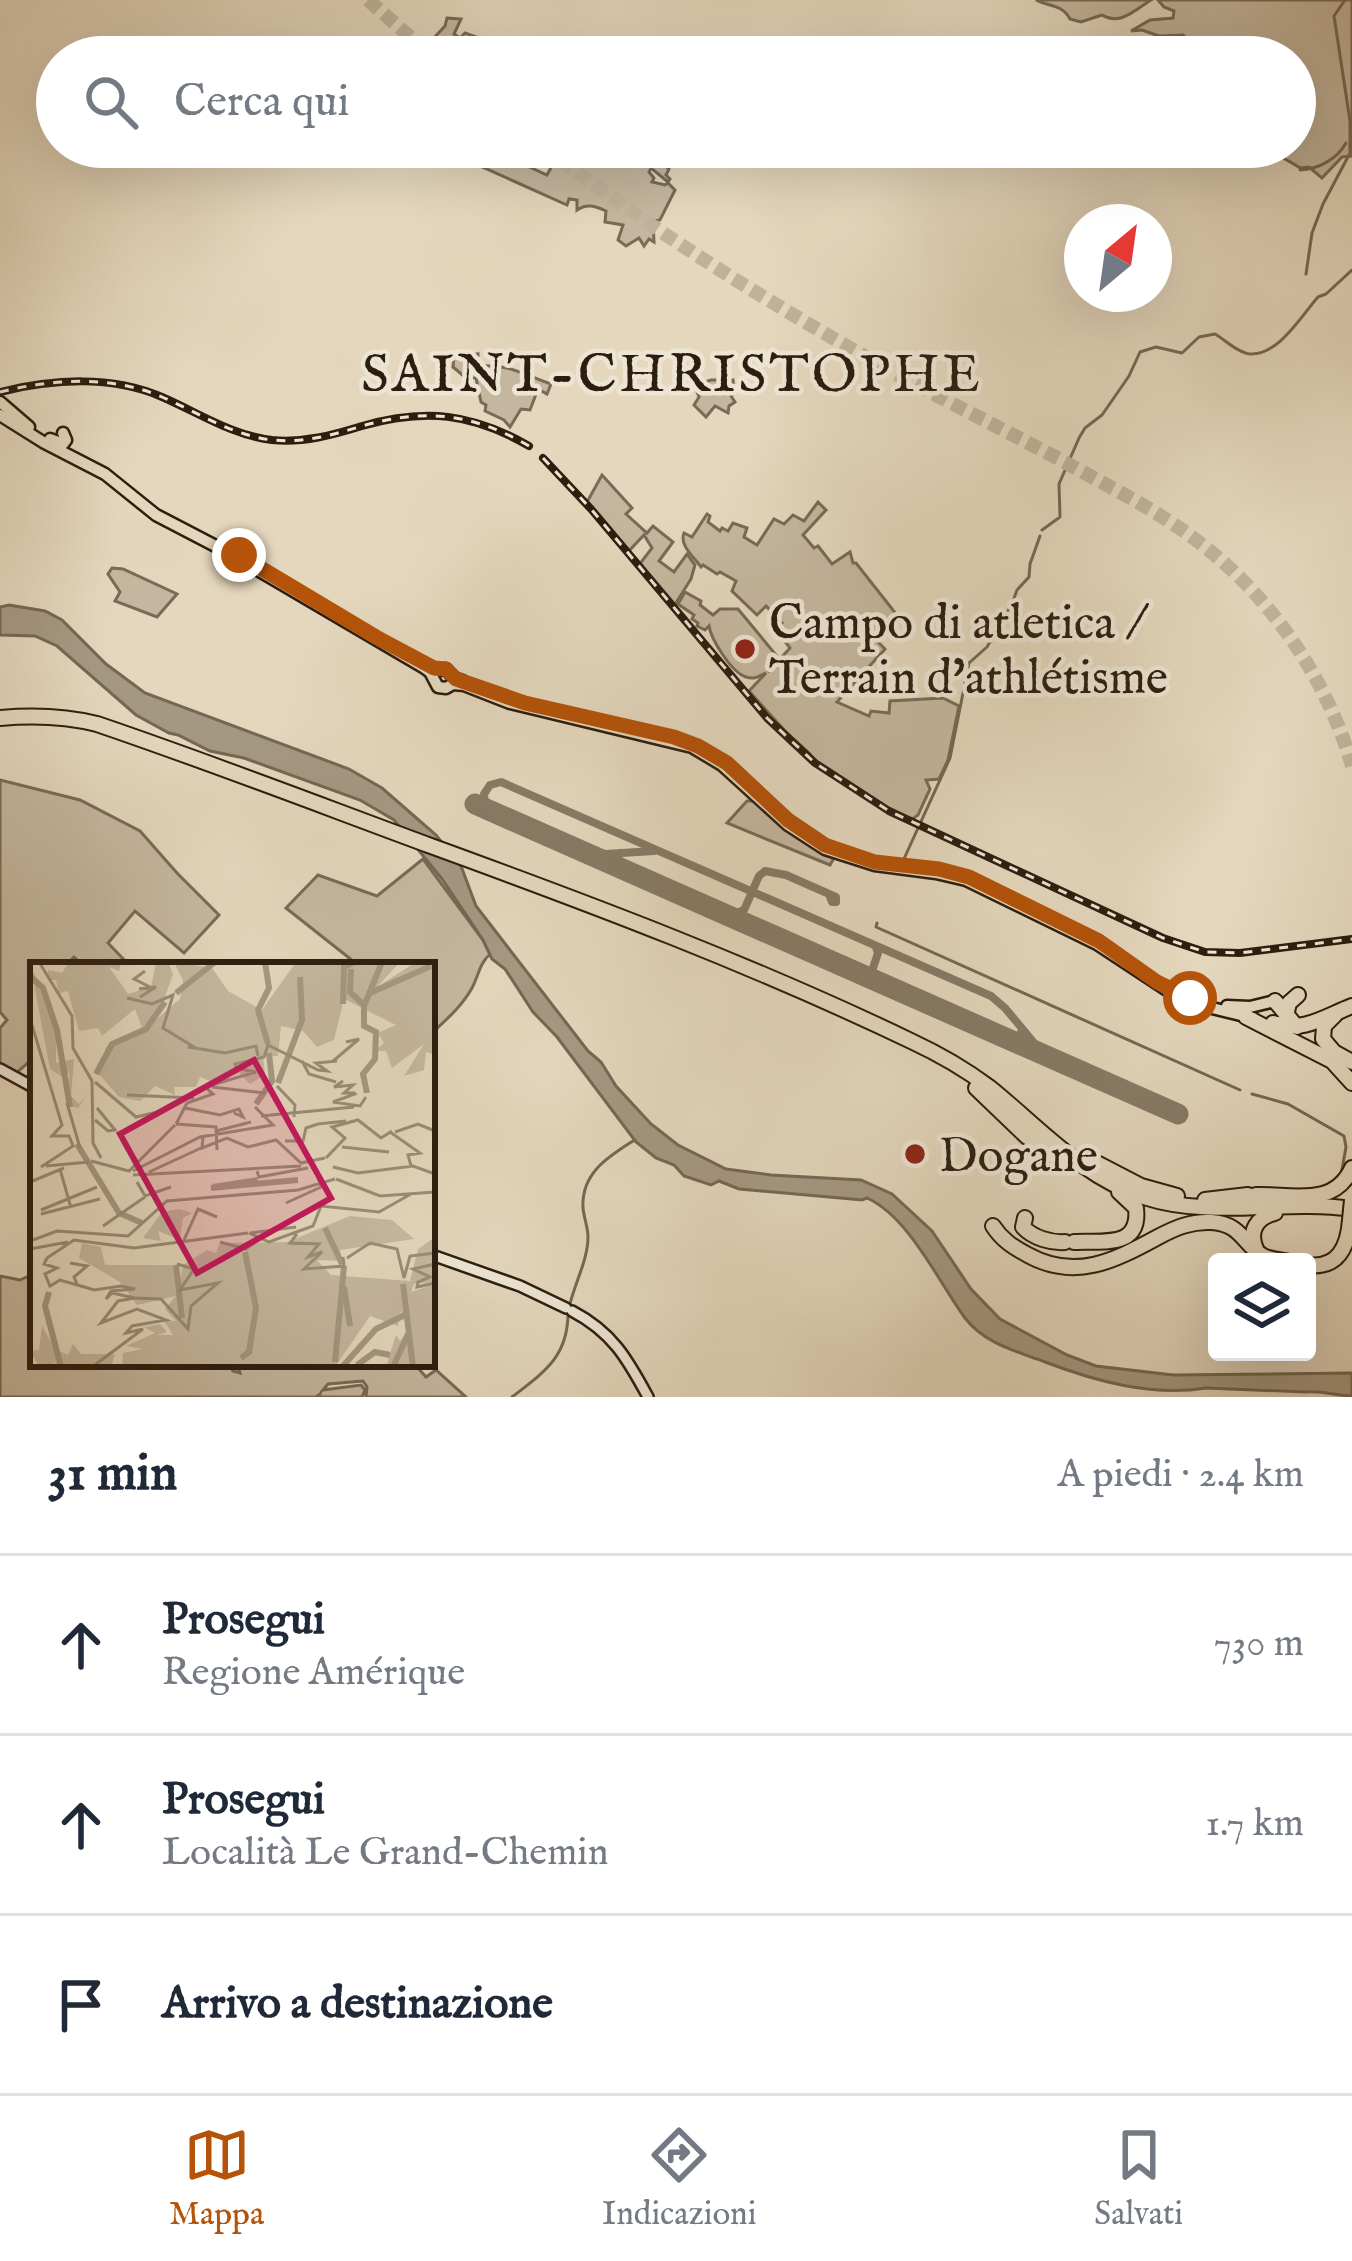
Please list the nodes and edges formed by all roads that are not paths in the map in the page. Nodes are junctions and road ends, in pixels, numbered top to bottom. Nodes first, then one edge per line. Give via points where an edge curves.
1 (0, 408) edge
2 (26, 429) junction
3 (96, 465) junction
4 (239, 556) junction
5 (0, 716) edge
6 (898, 867) junction
7 (549, 887) junction
8 (743, 967) junction
9 (1178, 993) junction
10 (1298, 995) dead end
11 (1275, 1001) joint
12 (1352, 1006) edge
13 (1352, 1015) edge
14 (1244, 1016) junction
15 (1292, 1022) junction
16 (1351, 1063) edge
17 (965, 1065) junction
18 (0, 1069) edge
19 (1352, 1083) edge
20 (30, 1085) edge
21 (1349, 1174) edge
22 (1114, 1190) junction
23 (1189, 1207) junction
24 (1352, 1213) edge
25 (1024, 1218) dead end
26 (993, 1226) dead end
27 (987, 1243) dead end
28 (1256, 1249) junction
29 (1256, 1253) edge
30 (1261, 1253) edge
31 (435, 1256) edge
32 (1352, 1257) edge
33 (1316, 1266) edge
34 (1316, 1267) edge
35 (1328, 1268) junction
36 (648, 1397) edge

1 - 2 main road
2 - 3 main road
2 - 3 main road via 61,444 63,431
2 - 4 main road via 105,473 156,514
3 - 4 main road via 161,514
4 - 6 main road via 435,673 446,669 451,681 698,746 805,834
5 - 7 highway via 33,710 96,719
6 - 9 main road via 974,879 1099,941
6 - 14 main road via 973,883 1193,1003
7 - 8 highway
7 - 17 highway via 766,972
8 - 22 highway via 942,1065 1032,1140
8 - 23 highway via 950,1061 1117,1186
9 - 11 main road via 1236,1007
9 - 14 main road
10 - 15 highway via 1289,1003
11 - 15 highway
12 - 15 highway via 1310,1025
13 - 16 highway via 1330,1018 1322,1034
14 - 15 highway via 1288,1028
14 - 16 main road
14 - 19 highway via 1332,1061
17 - 21 highway via 1078,1152 1170,1194 1329,1194
17 - 24 highway via 1087,1164 1145,1193 1195,1204 1322,1202
18 - 20 main road
22 - 23 highway
22 - 25 highway via 1136,1208 1137,1220 1112,1243 1053,1242 1028,1232
23 - 24 highway
24 - 28 highway via 1268,1214 1254,1227
24 - 33 highway via 1338,1257
24 - 35 highway via 1342,1257
26 - 28 highway via 1018,1250 1060,1268 1089,1266 1205,1222 1234,1228
27 - 29 highway via 1073,1272 1186,1228 1233,1231
28 - 30 highway
31 - 36 main road via 520,1286 598,1328 619,1346
32 - 35 highway
34 - 35 highway

